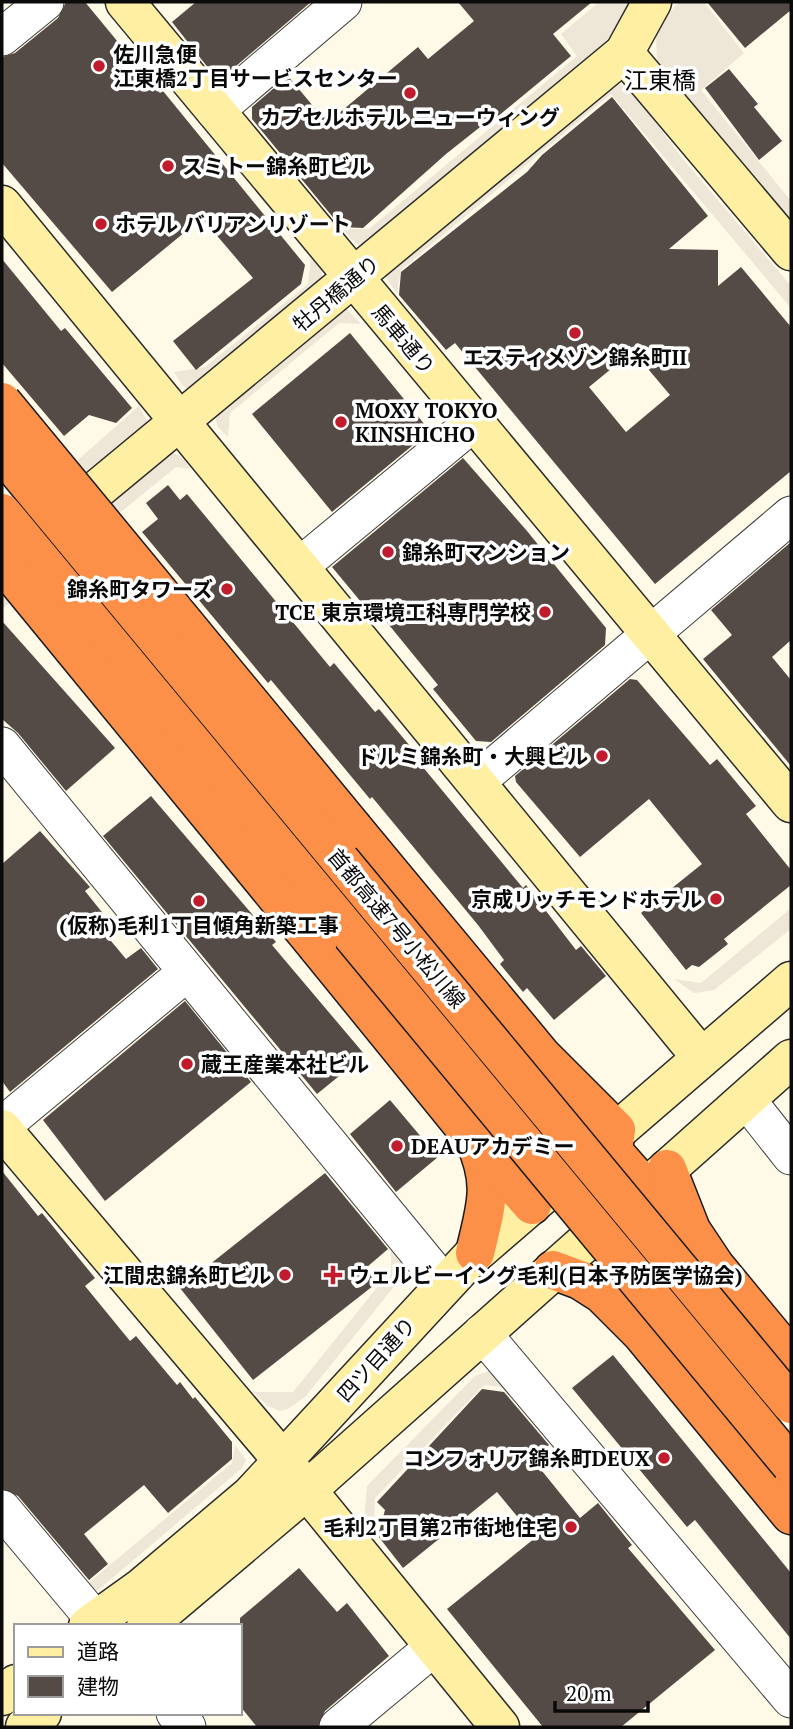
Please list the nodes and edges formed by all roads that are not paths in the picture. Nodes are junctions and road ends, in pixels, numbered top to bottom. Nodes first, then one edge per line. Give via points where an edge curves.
1 (45, 2) edge
2 (125, 2) edge
3 (343, 2) edge
4 (652, 2) edge
5 (2, 37) edge
6 (624, 53) junction
7 (215, 111) junction
8 (2, 205) edge
9 (791, 251) edge
10 (354, 278) junction
11 (2, 401) edge
12 (182, 420) junction
13 (474, 422) junction
14 (2, 452) edge
15 (2, 513) edge
16 (791, 515) edge
17 (2, 562) edge
18 (300, 566) junction
19 (2, 569) edge
20 (650, 636) junction
21 (2, 746) edge
22 (476, 782) junction
23 (791, 803) edge
24 (186, 973) junction
25 (791, 981) edge
26 (701, 1058) junction
27 (791, 1059) edge
28 (746, 1099) junction
29 (2, 1128) edge
30 (474, 1139) junction
31 (611, 1140) junction
32 (791, 1156) edge
33 (657, 1178) junction
34 (532, 1205) junction
35 (611, 1218) junction
36 (475, 1253) junction
37 (553, 1270) junction
38 (444, 1284) junction
39 (482, 1333) junction
40 (791, 1358) edge
41 (791, 1404) edge
42 (791, 1465) edge
43 (791, 1474) edge
44 (295, 1476) junction
45 (2, 1508) edge
46 (791, 1515) edge
47 (91, 1623) edge
48 (148, 1624) edge
49 (435, 1647) junction
50 (791, 1699) edge
51 (40, 1715) edge
52 (25, 1727) edge
53 (338, 1727) edge
54 (500, 1727) edge

1 - 5 street
2 - 7 street, 馬車通り
3 - 7 street
4 - 6 street, 牡丹橋通り
6 - 9 street
6 - 10 street, 牡丹橋通り
7 - 10 street, 馬車通り
8 - 12 street
10 - 12 street, 牡丹橋通り
10 - 13 street, 馬車通り
11 - 31 highway, bridge
12 - 18 street
12 - 19 street, 牡丹橋通り
13 - 18 street
13 - 20 street, 馬車通り
14 - 41 highway, 首都高速7号小松川線, bridge
15 - 42 highway, 首都高速7号小松川線, bridge
16 - 20 street
17 - 30 highway, bridge
18 - 22 street
20 - 22 street
20 - 23 street, 馬車通り
21 - 24 street
22 - 26 street
24 - 29 street
24 - 38 street
25 - 26 street, 四ツ目通り
26 - 31 street, 四ツ目通り
27 - 28 street, 四ツ目通り
28 - 32 street
28 - 33 street, 四ツ目通り
29 - 44 street
30 - 34 highway
30 - 36 highway via 486,1167 488,1189
31 - 33 highway
31 - 34 street, 四ツ目通り
31 - 35 highway
33 - 35 street, 四ツ目通り
33 - 40 highway via 715,1266
34 - 36 street, 四ツ目通り
35 - 37 street, 四ツ目通り
35 - 43 highway via 620,1241 645,1277 738,1385
36 - 38 street, 四ツ目通り
37 - 39 street, 四ツ目通り
37 - 46 highway via 602,1294 641,1333
38 - 44 street, 四ツ目通り
39 - 44 street, 四ツ目通り
39 - 50 street
44 - 47 street, 四ツ目通り via 251,1494 141,1588
44 - 48 street, 四ツ目通り
44 - 49 street
45 - 47 street
49 - 53 street
49 - 54 street
51 - 52 street

